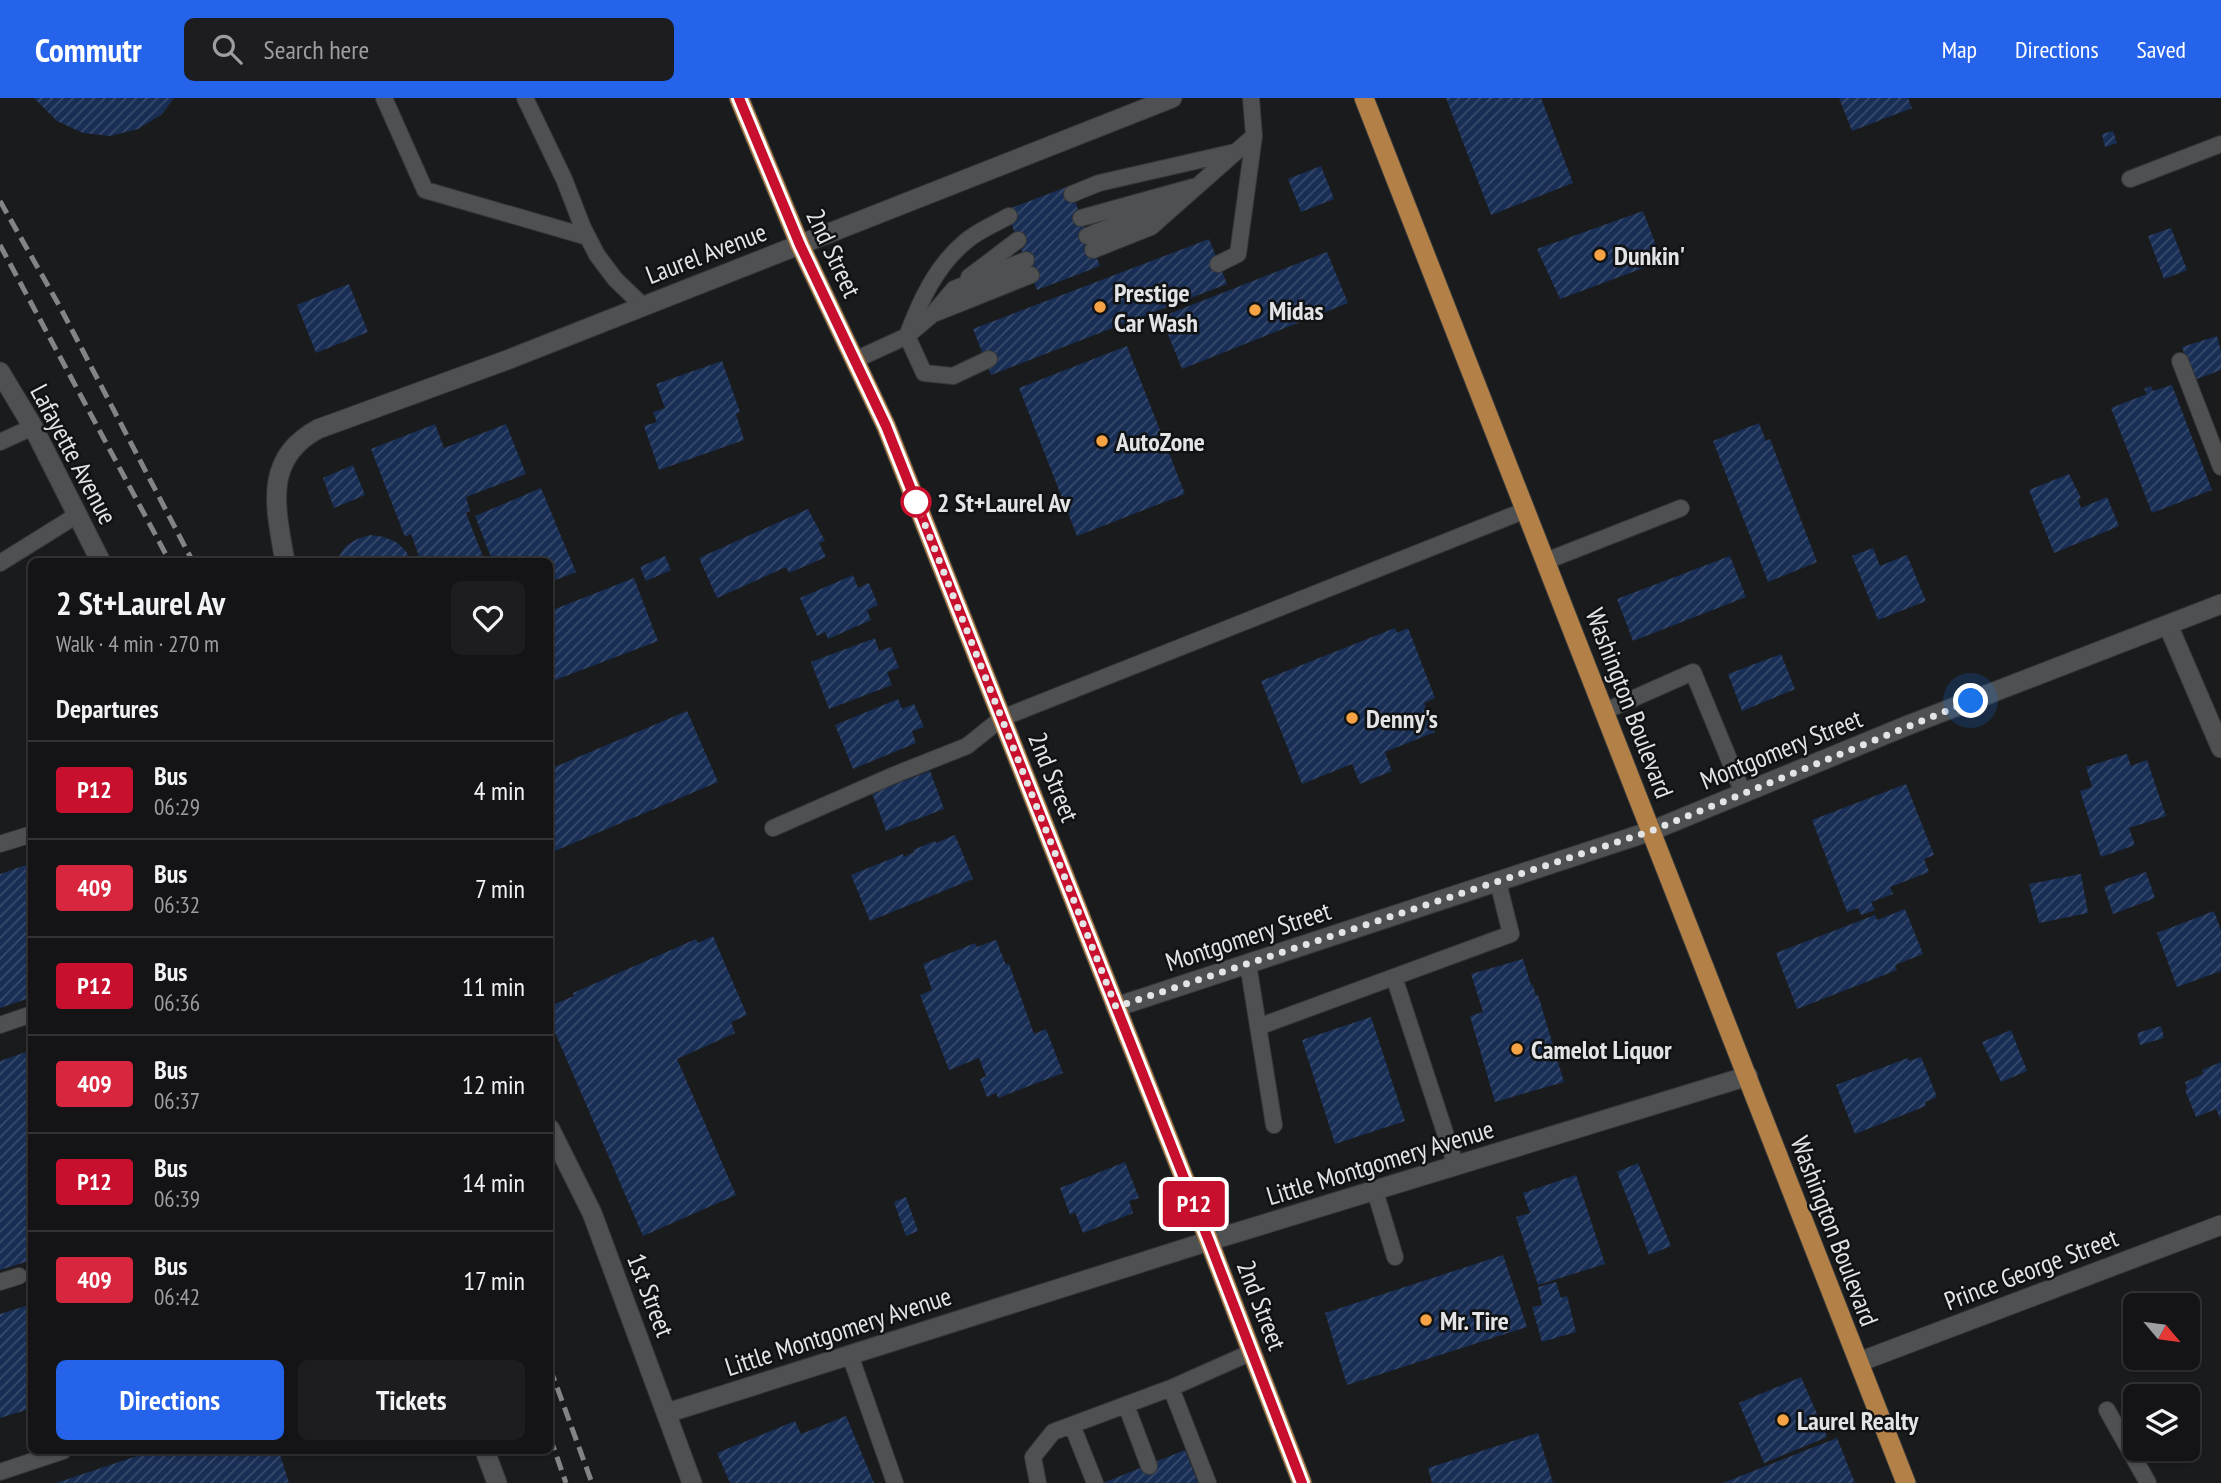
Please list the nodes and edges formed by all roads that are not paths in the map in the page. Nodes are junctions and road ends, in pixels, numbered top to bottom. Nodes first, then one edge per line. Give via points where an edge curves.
1 (384, 98) edge
2 (525, 98) edge
3 (739, 98) edge
4 (1172, 98) edge
5 (1251, 98) edge
6 (1364, 98) edge
7 (1254, 136) junction
8 (2221, 144) edge
9 (1237, 151) junction
10 (2130, 179) dead end
11 (1199, 185) junction
12 (1072, 194) dead end
13 (1009, 216) dead end
14 (1081, 218) dead end
15 (588, 237) junction
16 (1018, 240) dead end
17 (1090, 243) dead end
18 (800, 245) junction
19 (1218, 264) dead end
20 (954, 289) junction
21 (643, 306) junction
22 (933, 314) junction
23 (907, 336) junction
24 (989, 359) dead end
25 (855, 360) junction
26 (2179, 361) dead end
27 (0, 372) edge
28 (33, 427) junction
29 (0, 442) edge
30 (2221, 467) edge
31 (1681, 508) dead end
32 (1526, 510) junction
33 (77, 515) junction
34 (98, 558) edge
35 (284, 558) edge
36 (1546, 561) junction
37 (0, 563) edge
38 (2221, 604) edge
39 (2168, 625) junction
40 (1605, 711) junction
41 (1002, 718) junction
42 (2221, 748) edge
43 (1744, 793) junction
44 (773, 828) dead end
45 (1651, 831) junction
46 (28, 835) edge
47 (0, 844) edge
48 (1498, 882) junction
49 (1248, 964) junction
50 (1394, 977) junction
51 (1116, 1007) junction
52 (28, 1015) edge
53 (0, 1025) edge
54 (1258, 1027) junction
55 (1748, 1076) junction
56 (1274, 1125) dead end
57 (553, 1135) edge
58 (1456, 1166) junction
59 (1375, 1191) junction
60 (2221, 1225) edge
61 (1209, 1241) junction
62 (1395, 1257) dead end
63 (19, 1276) dead end
64 (0, 1282) edge
65 (1252, 1352) junction
66 (850, 1356) junction
67 (1859, 1362) junction
68 (1171, 1388) junction
69 (1126, 1405) junction
70 (2107, 1410) dead end
71 (667, 1413) junction
72 (1072, 1425) junction
73 (54, 1454) edge
74 (486, 1454) edge
75 (1149, 1466) dead end
76 (0, 1472) edge
77 (497, 1483) edge
78 (692, 1483) edge
79 (895, 1483) edge
80 (1038, 1483) edge
81 (1096, 1483) edge
82 (1208, 1483) edge
83 (1302, 1483) edge
84 (1906, 1483) edge
85 (2148, 1483) edge

1 - 15 lane via 425,190
2 - 15 lane
3 - 18 main road, 2nd Street
4 - 18 street, Laurel Avenue
5 - 7 lane
6 - 32 main road, Washington Boulevard
7 - 9 lane
7 - 19 lane via 1238,254
8 - 10 lane
9 - 11 lane
9 - 12 lane via 1098,183
11 - 14 lane
11 - 17 lane via 1185,197
13 - 23 lane via 967,240 948,258 919,302
15 - 21 lane via 615,279
16 - 20 lane
18 - 21 street, Laurel Avenue
18 - 25 main road, 2nd Street
20 - 22 lane
20 - 22 lane via 1028,268
21 - 35 street, Laurel Avenue via 318,429 299,441 290,449 276,497
22 - 23 lane
23 - 24 lane via 924,373 953,376
23 - 25 lane
25 - 41 main road, 2nd Street via 886,426
26 - 30 lane
27 - 28 street, Lafayette Avenue
28 - 29 lane
28 - 33 street, Lafayette Avenue
31 - 36 lane
32 - 36 main road, Washington Boulevard
32 - 41 lane
33 - 34 street, Lafayette Avenue
33 - 37 lane
36 - 40 main road, Washington Boulevard
38 - 39 street, Montgomery Street
39 - 42 street
39 - 43 street, Montgomery Street
40 - 43 lane via 1693,672
40 - 45 main road, Washington Boulevard
41 - 44 lane via 967,746
41 - 51 main road, 2nd Street
43 - 45 street, Montgomery Street
45 - 48 street, Montgomery Street
45 - 55 main road, Washington Boulevard
46 - 47 lane
48 - 49 street, Montgomery Street
48 - 50 lane via 1511,934
49 - 51 street, Montgomery Street
49 - 54 lane
50 - 54 lane
50 - 58 lane
51 - 61 main road, 2nd Street
52 - 53 lane
54 - 56 lane
55 - 58 street, Little Montgomery Avenue
55 - 67 main road, Washington Boulevard
57 - 71 street, 1st Street via 592,1213
58 - 59 street, Little Montgomery Avenue
59 - 61 street, Little Montgomery Avenue
59 - 62 lane
60 - 67 street, Prince George Street
61 - 65 main road, 2nd Street
61 - 66 street, Little Montgomery Avenue
63 - 64 lane
65 - 68 lane
65 - 83 main road, 2nd Street
66 - 71 street, Little Montgomery Avenue
66 - 79 lane
67 - 84 main road, Washington Boulevard
68 - 69 lane
68 - 82 lane
69 - 72 lane
69 - 75 lane
70 - 85 lane
71 - 78 street, 1st Street
72 - 80 lane via 1053,1432 1033,1457
72 - 81 lane
73 - 76 lane
74 - 77 street

